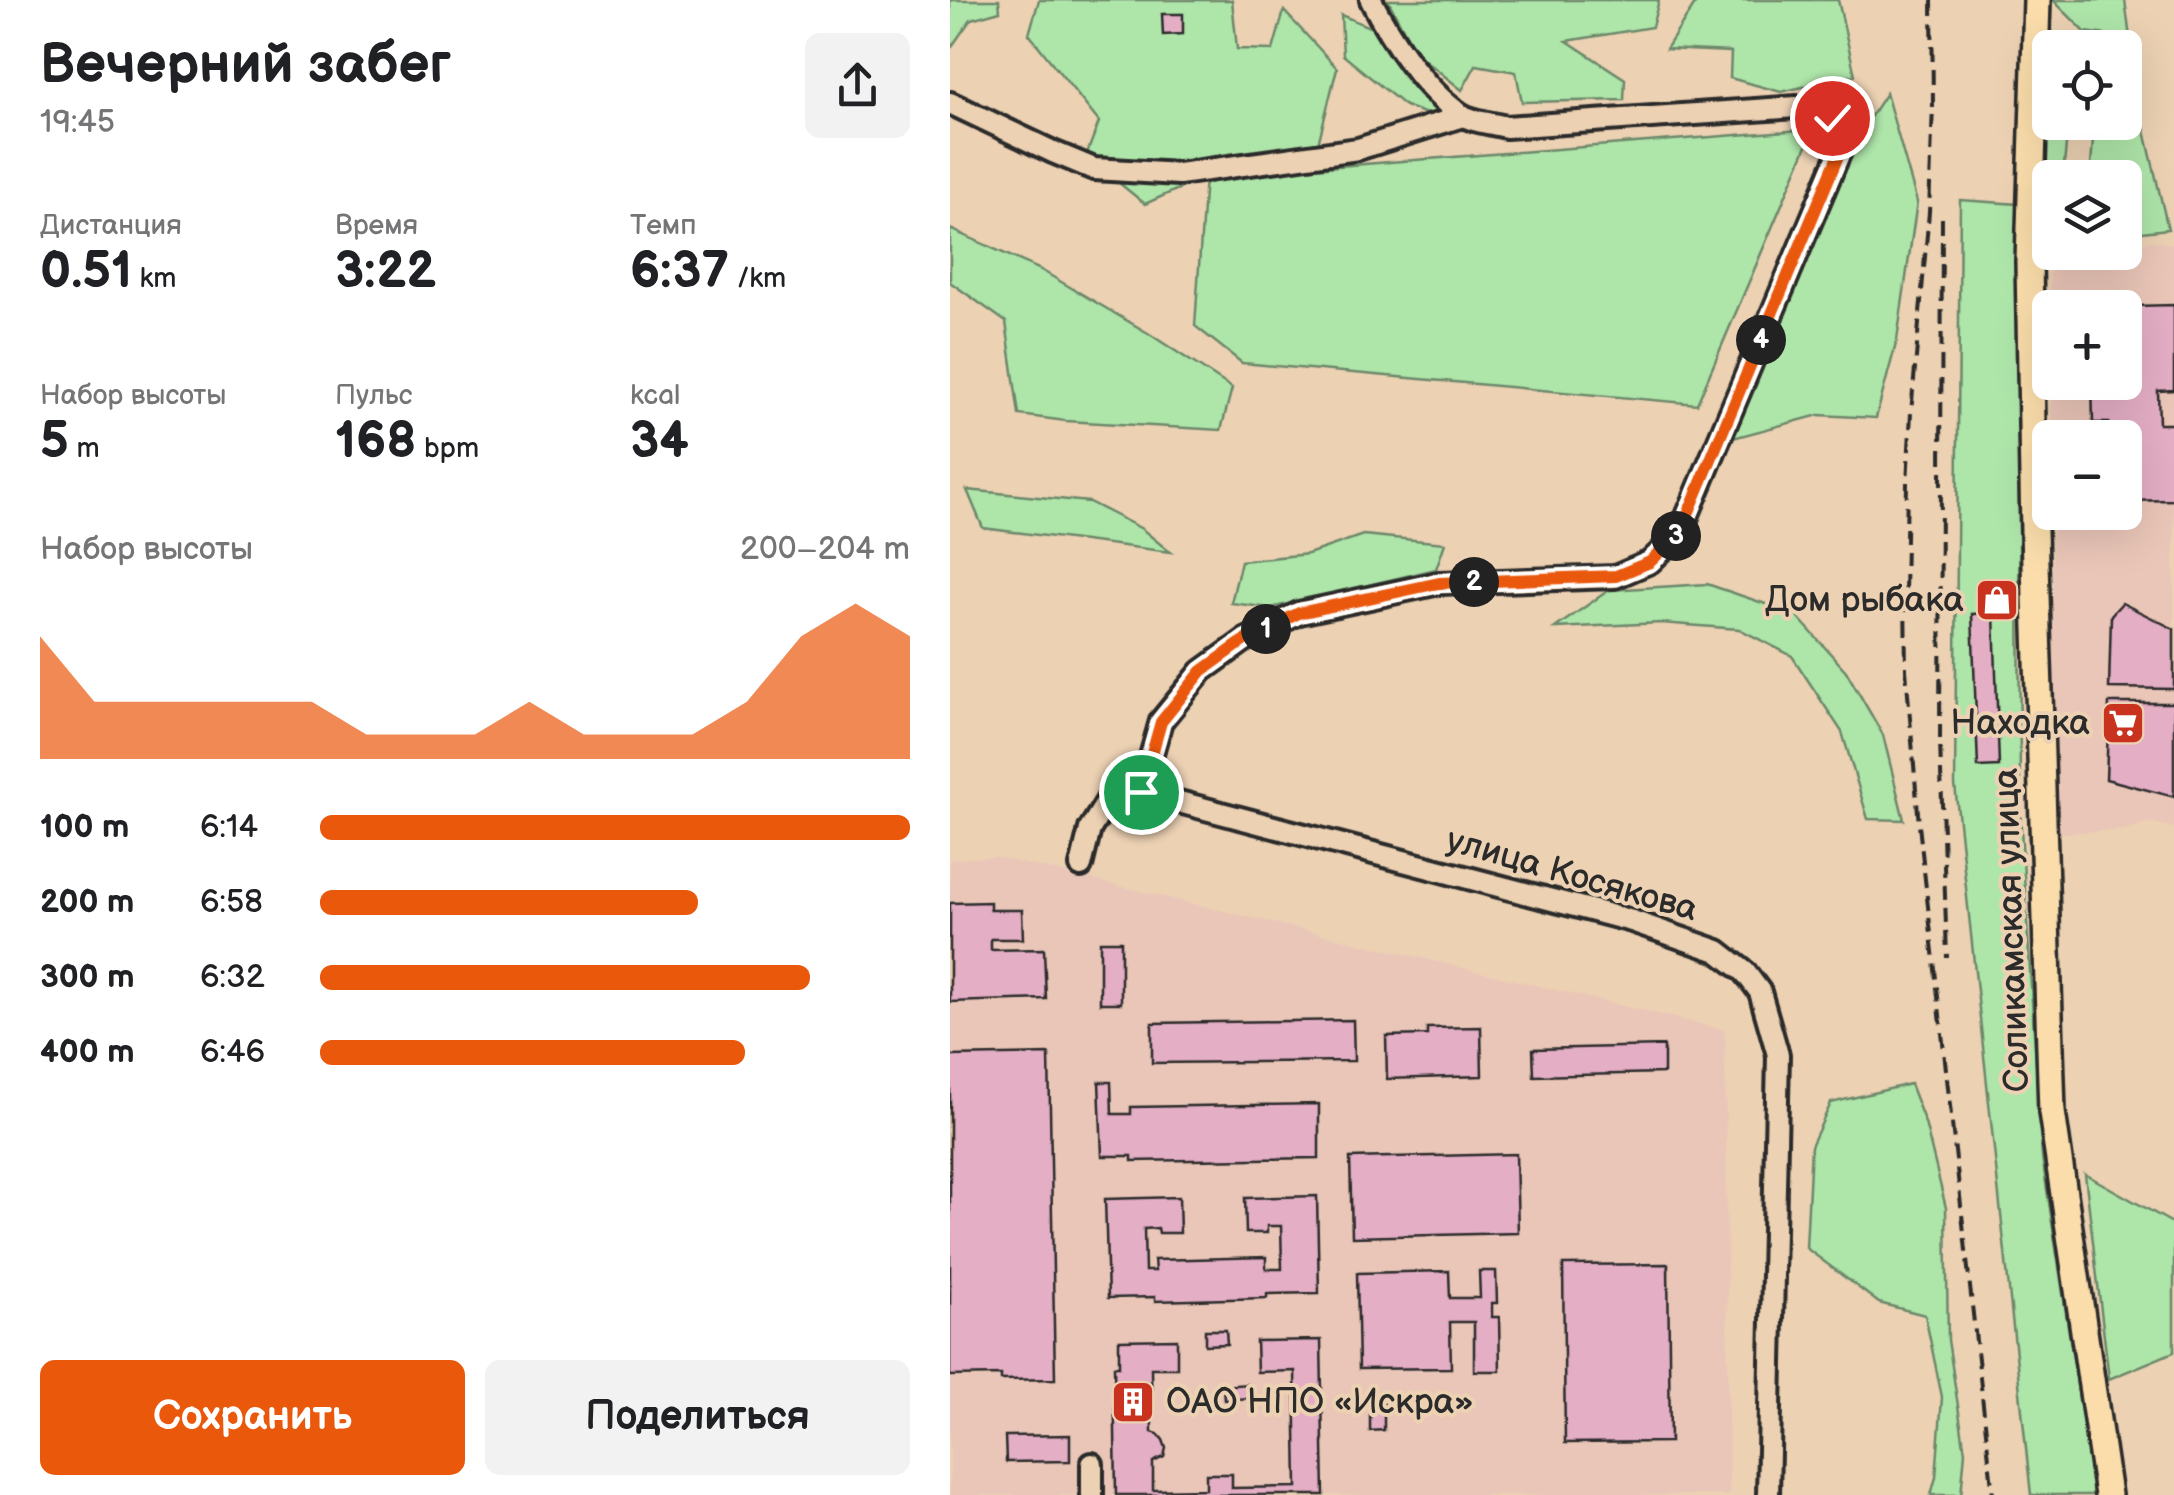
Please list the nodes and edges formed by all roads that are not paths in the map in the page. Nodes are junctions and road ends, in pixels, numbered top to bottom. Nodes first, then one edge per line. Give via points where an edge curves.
1 (1371, 0) edge
2 (2037, 0) edge
3 (950, 103) edge
4 (1462, 116) junction
5 (1141, 792) junction
6 (1081, 866) dead end
7 (1092, 1464) dead end
8 (1092, 1495) edge
9 (1768, 1495) edge
10 (2108, 1495) edge

1 - 4 street via 1391,39
2 - 10 main road, Соликамская улица via 2030,301 2052,1112
3 - 4 street via 1094,168 1179,174 1358,149
4 - 5 street via 1506,127 1797,107 1832,118 1841,149 1680,533 1650,562 1616,576 1439,583 1299,613 1202,671 1161,722
5 - 6 street via 1113,792 1090,829
5 - 9 street, улица Косякова via 1632,920 1718,951 1745,972 1760,992 1778,1055
7 - 8 street

